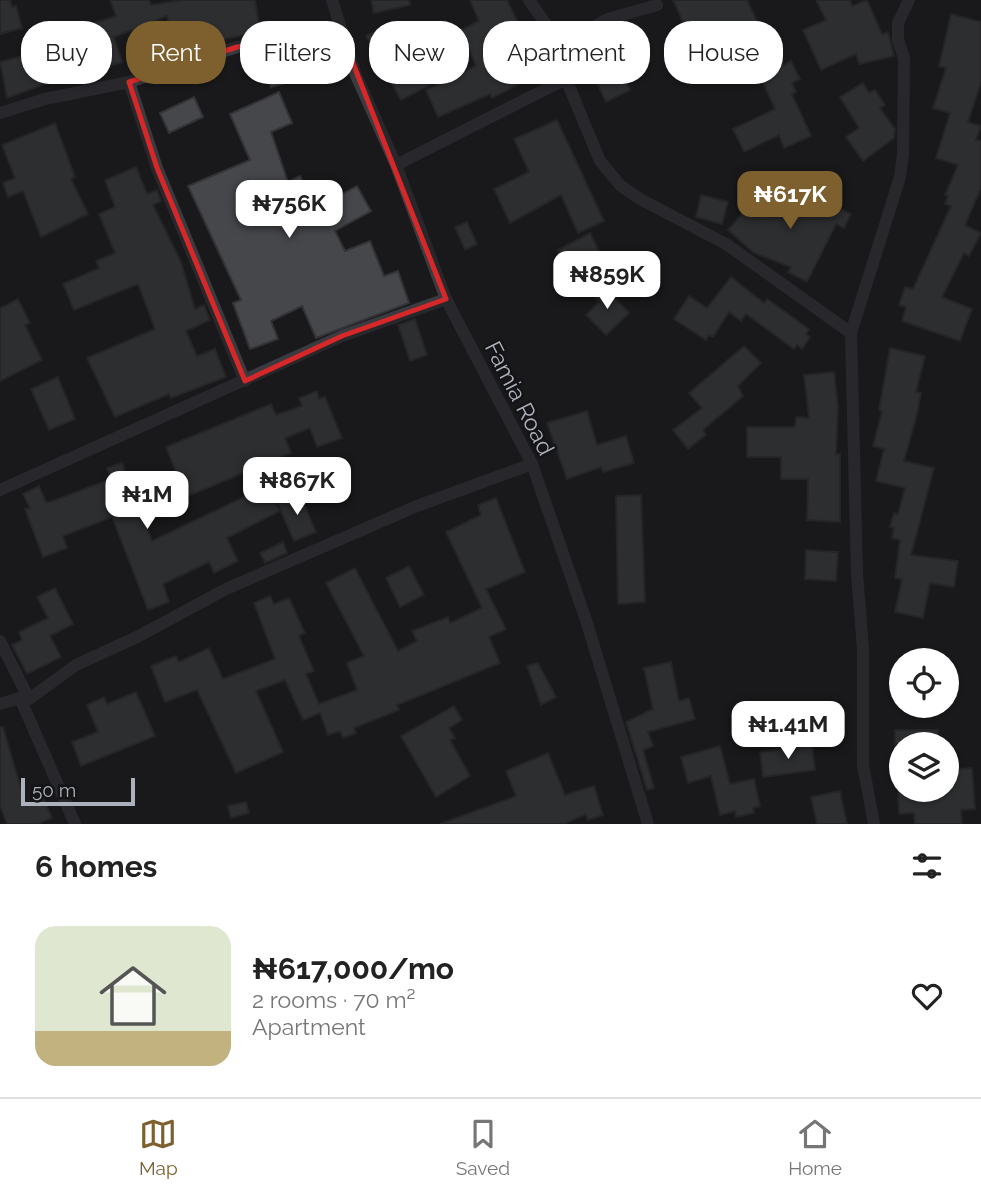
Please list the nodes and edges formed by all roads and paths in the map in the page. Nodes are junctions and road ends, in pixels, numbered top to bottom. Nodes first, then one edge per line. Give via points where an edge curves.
1 (332, 0) edge
2 (529, 0) edge
3 (909, 0) edge
4 (657, 5) dead end
5 (338, 21) edge
6 (544, 21) edge
7 (605, 21) edge
8 (355, 71) edge
9 (126, 83) edge
10 (130, 84) edge
11 (556, 84) edge
12 (568, 84) edge
13 (0, 113) edge
14 (396, 164) junction
15 (446, 299) junction
16 (851, 333) junction
17 (245, 382) junction
18 (532, 464) junction
19 (0, 490) edge
20 (0, 641) edge
21 (24, 698) junction
22 (0, 704) edge
23 (75, 824) edge
24 (648, 824) edge
25 (874, 824) edge

1 - 5 street, Famia Road
2 - 6 street
3 - 16 street via 898,23 904,58 900,177
4 - 7 street
8 - 14 street, Famia Road
9 - 13 street
10 - 17 street via 158,168
11 - 14 street
12 - 16 street via 600,161 621,186 726,244
14 - 15 street, Famia Road
15 - 17 street via 342,336
15 - 18 street, Famia Road
16 - 25 street via 863,765
17 - 19 street
18 - 21 street via 417,506 226,589 76,665
18 - 24 street, Famia Road via 586,620
20 - 21 street
21 - 22 street
21 - 23 street

